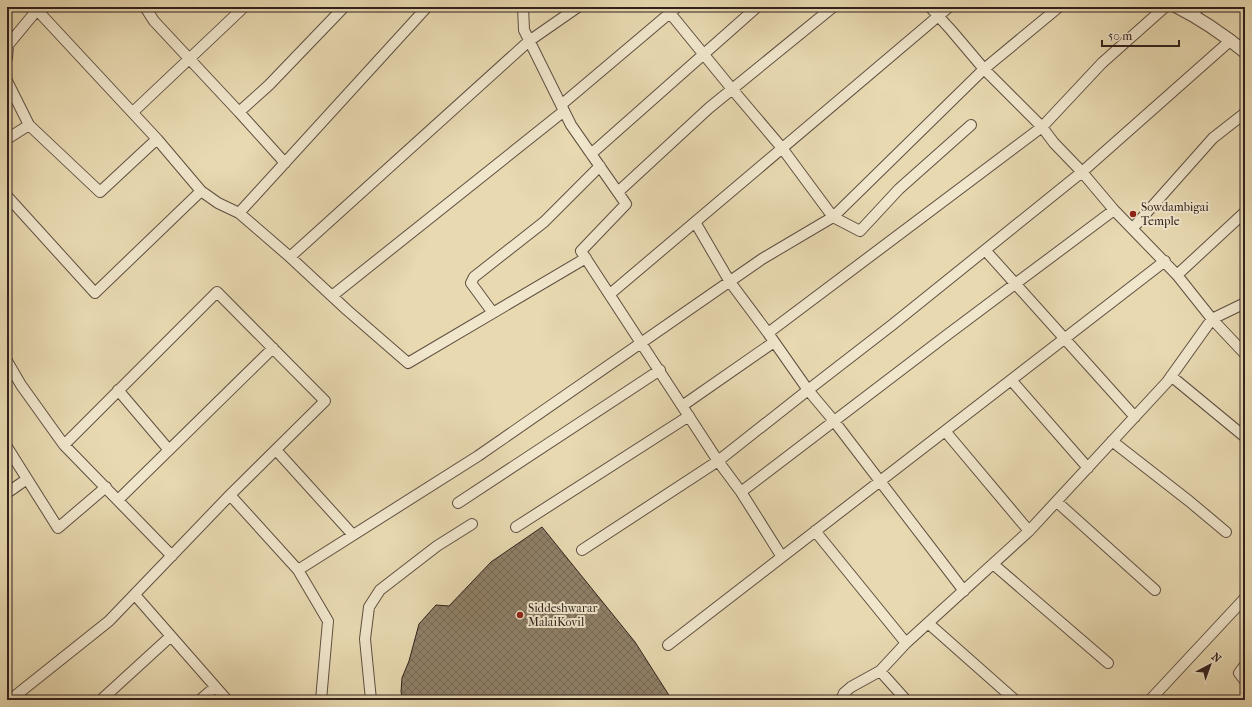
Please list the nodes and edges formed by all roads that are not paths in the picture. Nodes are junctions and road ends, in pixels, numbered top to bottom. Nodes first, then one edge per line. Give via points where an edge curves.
1 (145, 7) edge
2 (244, 7) edge
3 (344, 7) edge
4 (427, 7) edge
5 (524, 7) edge
6 (578, 7) edge
7 (757, 7) edge
8 (833, 7) edge
9 (930, 7) edge
10 (949, 7) edge
11 (1059, 7) edge
12 (1165, 7) edge
13 (1177, 7) edge
14 (39, 8) edge
15 (671, 9) edge
16 (1196, 11) edge
17 (938, 16) junction
18 (1231, 40) junction
19 (9, 41) edge
20 (529, 41) junction
21 (1245, 52) edge
22 (704, 54) junction
23 (7, 58) edge
24 (189, 58) junction
25 (984, 69) junction
26 (7, 82) edge
27 (732, 89) junction
28 (563, 108) junction
29 (133, 112) junction
30 (239, 112) junction
31 (1245, 113) edge
32 (29, 125) junction
33 (971, 125) dead end
34 (1042, 127) junction
35 (7, 138) edge
36 (157, 139) junction
37 (782, 148) junction
38 (591, 154) junction
39 (285, 163) junction
40 (600, 166) junction
41 (1082, 172) junction
42 (201, 191) junction
43 (618, 192) junction
44 (7, 196) edge
45 (1114, 210) junction
46 (1245, 212) edge
47 (239, 213) junction
48 (833, 217) junction
49 (695, 222) junction
50 (1133, 228) junction
51 (985, 250) junction
52 (290, 257) junction
53 (586, 258) junction
54 (1165, 261) junction
55 (1177, 275) junction
56 (730, 282) junction
57 (1016, 283) junction
58 (610, 294) junction
59 (332, 296) junction
60 (1245, 302) edge
61 (493, 313) junction
62 (1212, 320) junction
63 (768, 333) junction
64 (1066, 338) junction
65 (774, 342) junction
66 (641, 343) junction
67 (273, 348) junction
68 (1245, 354) edge
69 (7, 361) edge
70 (660, 370) junction
71 (1171, 376) junction
72 (1011, 380) junction
73 (118, 390) junction
74 (808, 390) junction
75 (682, 406) junction
76 (689, 416) junction
77 (1135, 417) junction
78 (834, 421) junction
79 (945, 431) junction
80 (1245, 437) edge
81 (1112, 441) junction
82 (64, 444) junction
83 (7, 447) edge
84 (169, 450) junction
85 (276, 450) junction
86 (718, 461) junction
87 (1088, 468) junction
88 (27, 479) junction
89 (880, 481) junction
90 (106, 487) junction
91 (741, 492) junction
92 (7, 493) edge
93 (230, 495) junction
94 (118, 500) junction
95 (1057, 502) junction
96 (458, 503) dead end
97 (472, 524) dead end
98 (516, 527) dead end
99 (815, 531) junction
100 (1029, 531) junction
101 (1226, 532) dead end
102 (353, 535) junction
103 (582, 550) dead end
104 (172, 556) junction
105 (782, 557) junction
106 (993, 564) junction
107 (298, 570) junction
108 (1155, 590) dead end
109 (964, 591) junction
110 (135, 595) junction
111 (1244, 603) edge
112 (928, 624) junction
113 (171, 636) junction
114 (906, 643) junction
115 (668, 645) dead end
116 (1108, 663) dead end
117 (1245, 665) edge
118 (880, 671) junction
119 (1245, 681) edge
120 (215, 687) junction
121 (10, 700) edge
122 (101, 700) edge
123 (200, 700) edge
124 (227, 700) edge
125 (321, 700) edge
126 (371, 700) edge
127 (841, 700) edge
128 (906, 700) edge
129 (1015, 700) edge
130 (1150, 700) edge

1 - 24 street via 154,21
2 - 24 street
3 - 30 street via 269,85
4 - 39 street
5 - 20 street via 524,30
6 - 20 street
7 - 22 street
8 - 27 street
9 - 17 street
10 - 17 street
11 - 25 street
12 - 34 street via 1102,64
13 - 16 street
14 - 19 street
14 - 29 street
15 - 22 street
15 - 28 street
16 - 18 street
17 - 25 street
17 - 37 street
18 - 21 street
18 - 41 street
19 - 23 street
20 - 28 street
20 - 52 street
22 - 27 street
22 - 38 street
24 - 29 street
24 - 30 street
25 - 34 street
25 - 48 street
26 - 32 street
27 - 37 street
27 - 43 street
28 - 38 street via 571,125
28 - 59 street
29 - 36 street
30 - 39 street
31 - 50 street via 1213,138
32 - 35 street
32 - 36 street via 100,192
33 - 48 street via 899,189 860,231
34 - 41 street
34 - 63 street
36 - 42 street
37 - 48 street
37 - 49 street
38 - 40 street
39 - 47 street
40 - 43 street
40 - 61 street via 544,222 474,277 471,283
41 - 45 street
41 - 51 street
42 - 44 street via 95,293
42 - 47 street
43 - 53 street via 626,204 581,251
45 - 50 street
45 - 57 street
46 - 55 street
47 - 52 street
48 - 56 street via 762,259
49 - 56 street
49 - 58 street
50 - 54 street
51 - 57 street
51 - 74 street
52 - 59 street
53 - 58 street
53 - 61 street
54 - 55 street
54 - 64 street
55 - 62 street
56 - 63 street
56 - 66 street
57 - 64 street
57 - 78 street
58 - 66 street
59 - 61 street via 408,363
60 - 62 street
62 - 68 street
62 - 71 street
63 - 65 street
64 - 72 street
64 - 77 street
65 - 74 street
65 - 75 street
66 - 70 street
66 - 102 street via 478,456
67 - 73 street via 217,292
67 - 84 street
67 - 85 street via 326,401
69 - 82 street via 21,385
70 - 75 street
70 - 96 street
71 - 77 street
71 - 80 street
72 - 79 street
72 - 87 street
73 - 82 street
73 - 84 street
74 - 78 street
74 - 86 street
75 - 76 street
76 - 86 street
76 - 98 street
77 - 81 street
78 - 89 street
78 - 91 street
79 - 89 street
79 - 100 street
81 - 87 street
81 - 101 street
82 - 90 street
83 - 88 street
84 - 94 street
85 - 93 street
85 - 102 street
86 - 91 street
86 - 103 street
87 - 95 street
88 - 90 street via 58,528
88 - 92 street
89 - 99 street
89 - 109 street
90 - 94 street
91 - 105 street
93 - 104 street
93 - 107 street
94 - 104 street
95 - 100 street
95 - 108 street
97 - 126 street via 437,546 380,590 369,608 365,639
99 - 105 street
99 - 114 street
100 - 106 street
102 - 107 street
104 - 110 street
105 - 115 street
106 - 109 street
106 - 116 street
107 - 125 street via 328,621
109 - 112 street
110 - 113 street
110 - 121 street via 109,621
111 - 130 street
112 - 114 street
112 - 129 street
113 - 120 street
113 - 122 street
114 - 118 street
117 - 119 street via 1239,673
118 - 127 street via 851,687
118 - 128 street
120 - 123 street
120 - 124 street

